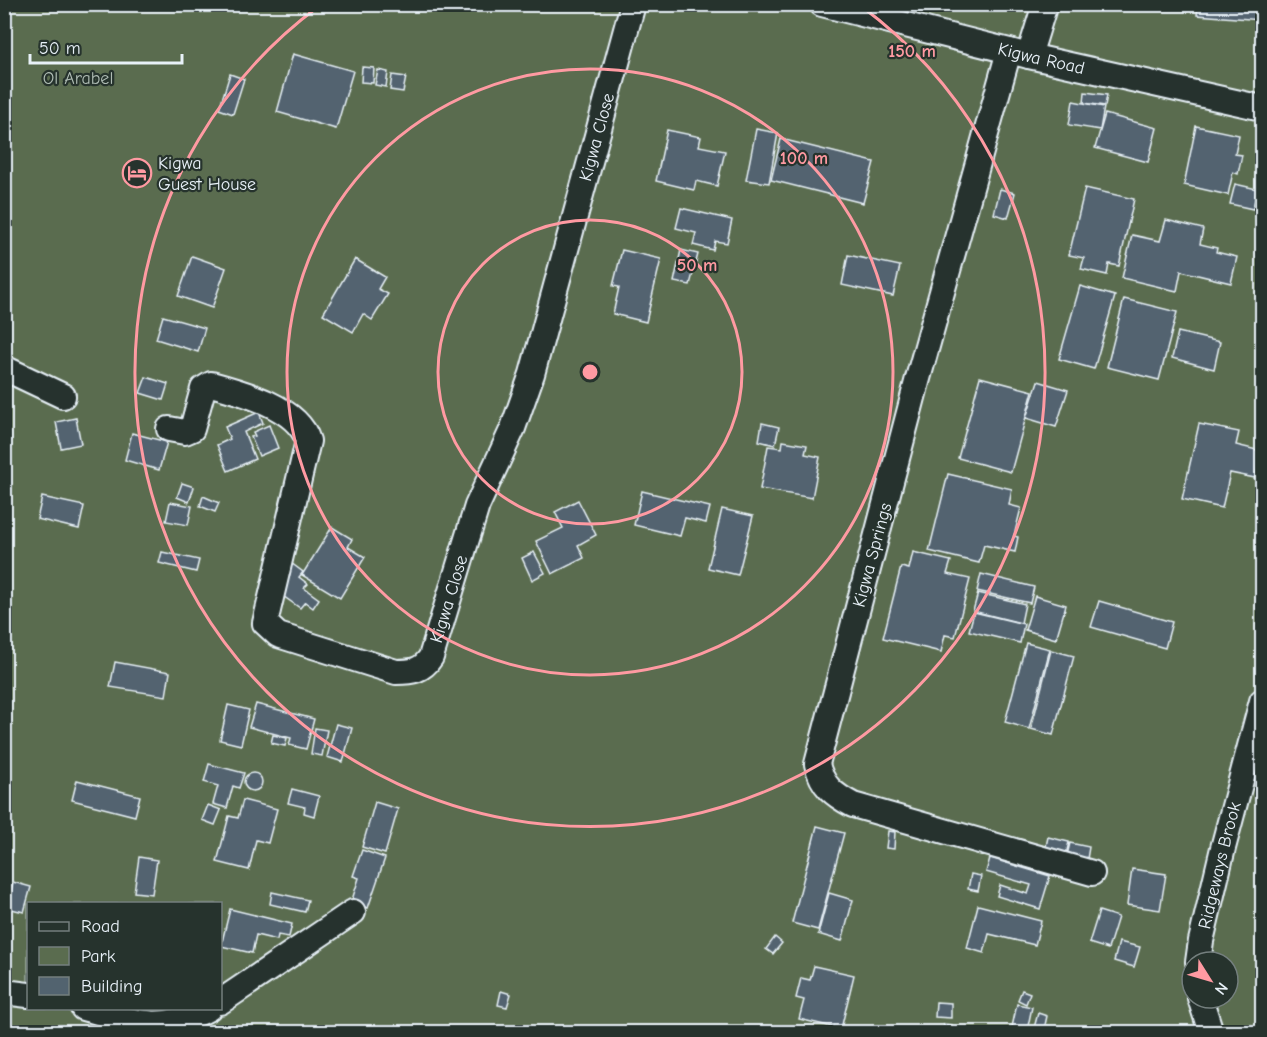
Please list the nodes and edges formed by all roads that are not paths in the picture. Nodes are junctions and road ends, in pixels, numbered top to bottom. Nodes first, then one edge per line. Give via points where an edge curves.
1 (633, 4) edge
2 (822, 4) edge
3 (1046, 4) edge
4 (1019, 54) junction
5 (1263, 108) edge
6 (4, 368) edge
7 (63, 396) dead end
8 (169, 429) dead end
9 (1263, 701) edge
10 (1092, 873) dead end
11 (353, 912) dead end
12 (1201, 950) edge
13 (4, 992) edge
14 (27, 995) edge
15 (222, 1001) edge
16 (91, 1010) edge
17 (206, 1010) edge
18 (1204, 1010) edge
19 (1211, 1032) edge

1 - 8 street, Kigwa Close via 532,374 513,428 477,506 426,665 396,672 278,635 265,623 308,441 302,428 265,400 211,384 204,387 192,429
2 - 4 street, Kigwa Road
3 - 4 street, Kigwa Springs
4 - 5 street, Kigwa Road
4 - 10 street, Kigwa Springs via 917,382 817,764 824,785 853,805
6 - 7 street
9 - 12 street, Ridgeways Brook via 1223,848
11 - 15 street
13 - 14 street
16 - 17 street via 165,1025 187,1021
18 - 19 street

